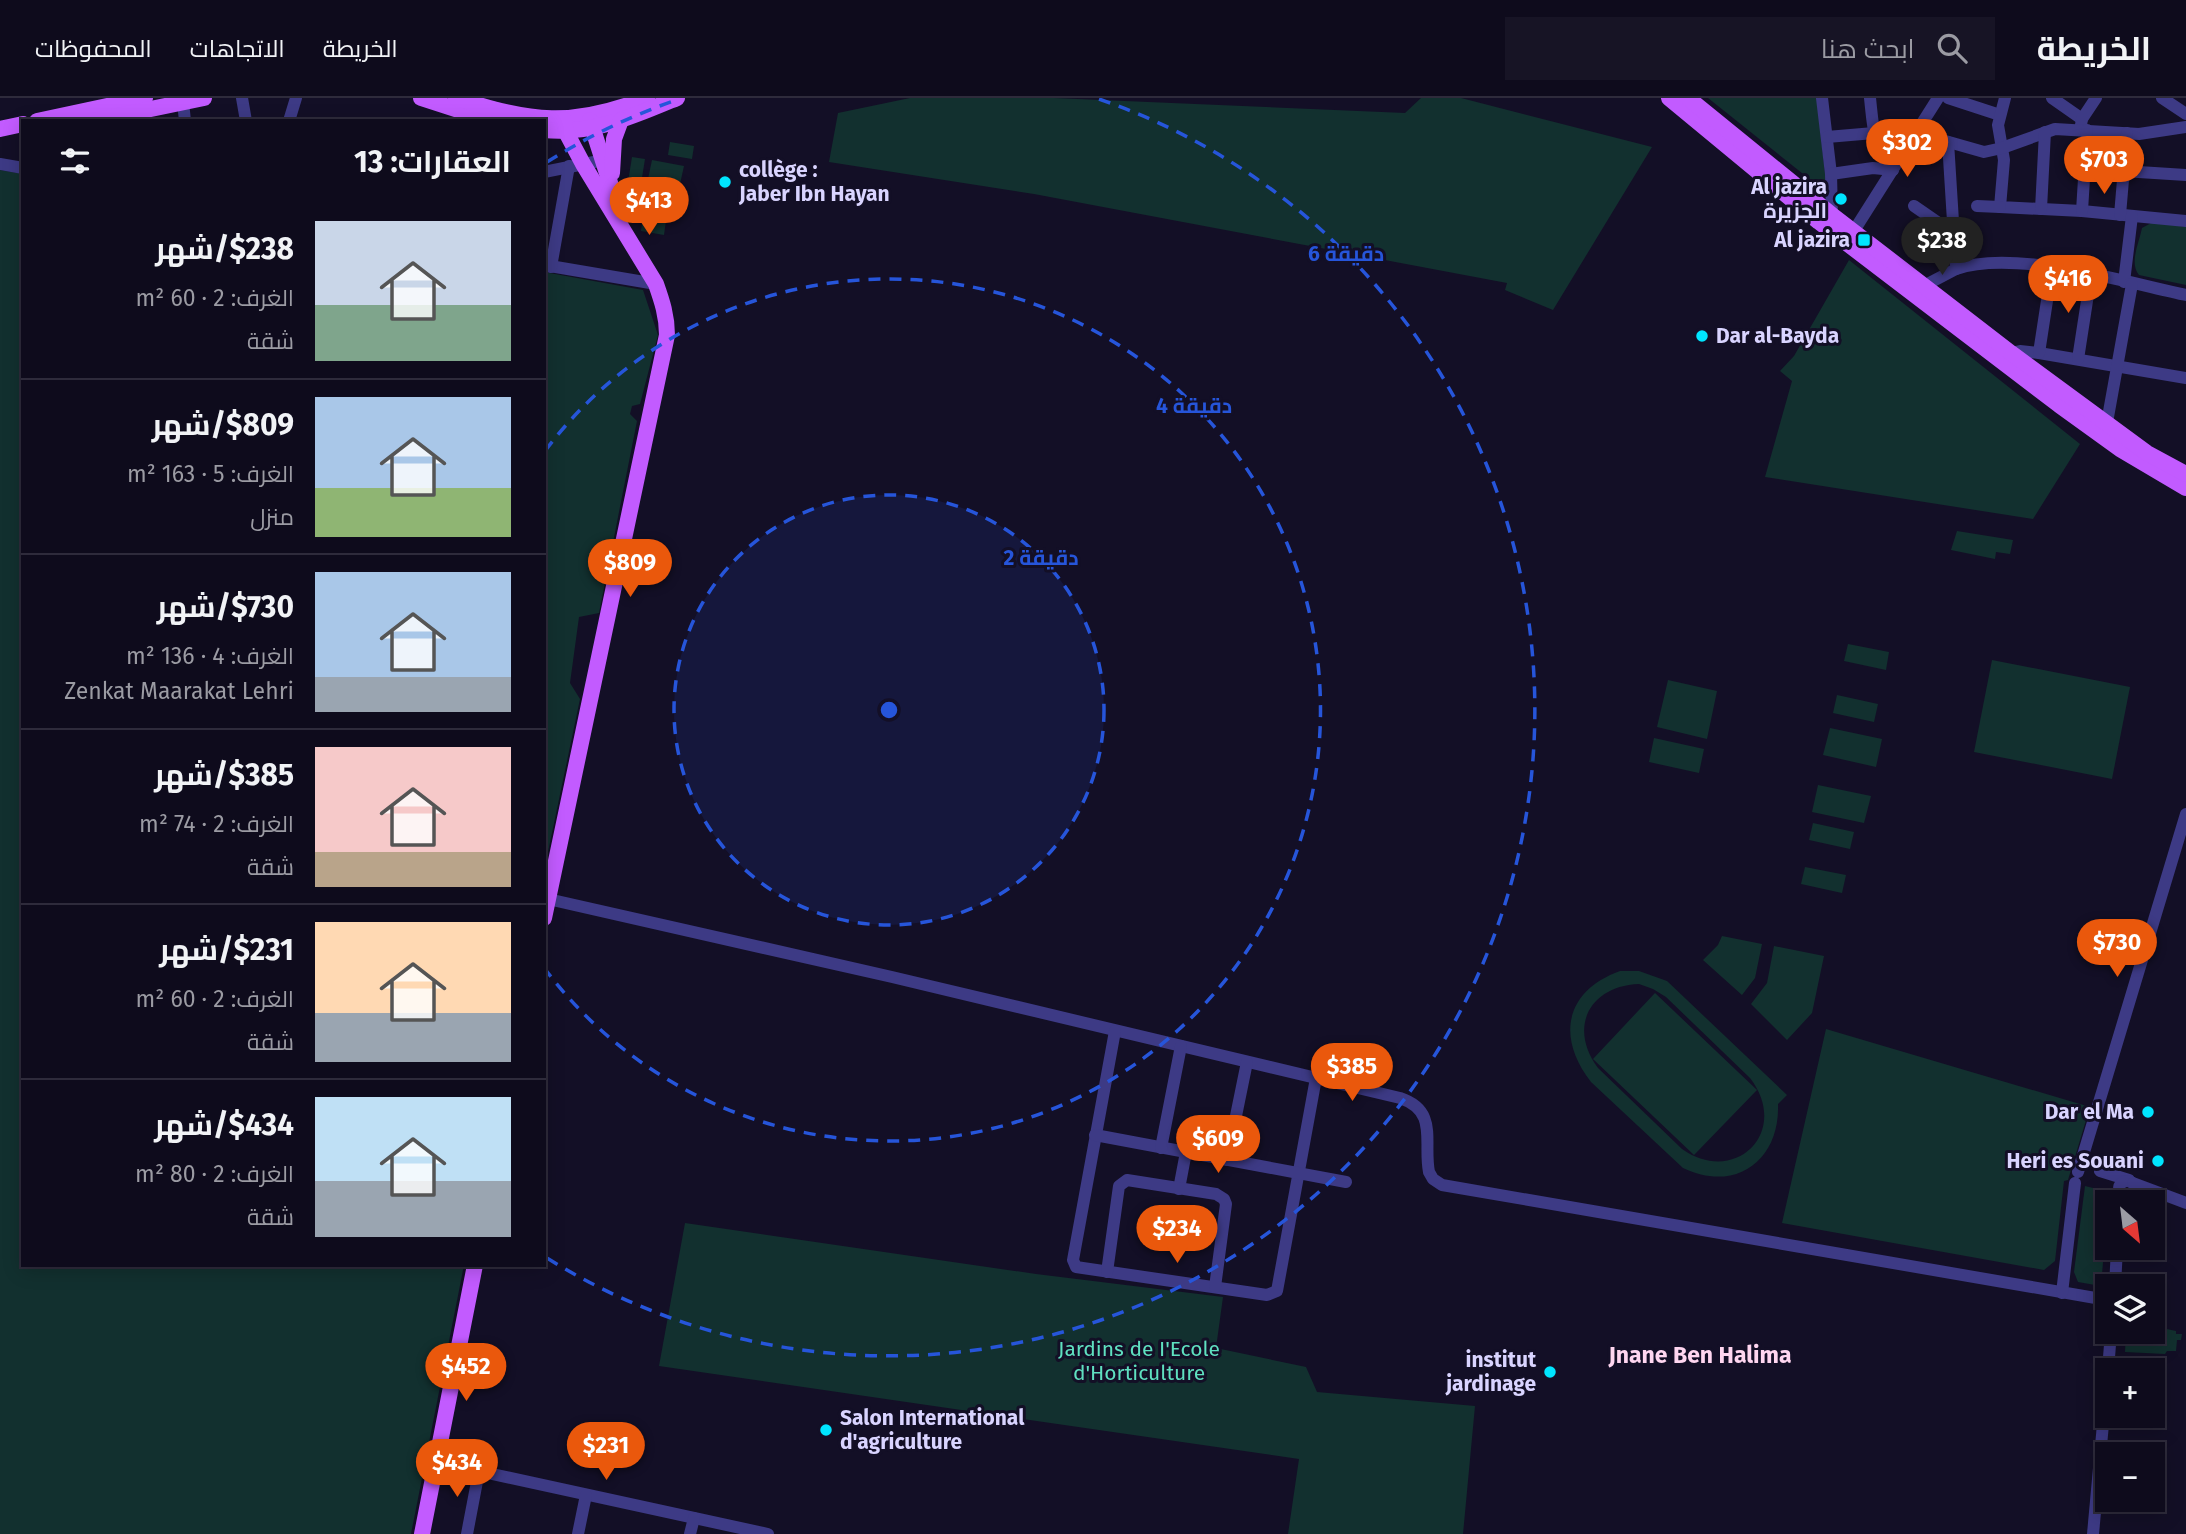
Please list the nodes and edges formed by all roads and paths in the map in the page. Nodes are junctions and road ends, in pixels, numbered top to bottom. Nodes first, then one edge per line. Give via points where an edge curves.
1 (145, 98) edge
2 (204, 98) edge
3 (242, 98) edge
4 (296, 98) edge
5 (421, 98) edge
6 (456, 98) edge
7 (647, 98) edge
8 (677, 98) edge
9 (1669, 98) edge
10 (1688, 98) edge
11 (1837, 98) edge
12 (1870, 98) edge
13 (1938, 98) edge
14 (1948, 98) edge
15 (2005, 98) edge
16 (2052, 98) edge
17 (2096, 98) edge
18 (2162, 98) edge
19 (1823, 99) edge
20 (183, 102) junction
21 (116, 106) edge
22 (2186, 114) edge
23 (2000, 115) junction
24 (498, 118) edge
25 (48, 119) edge
26 (96, 119) edge
27 (185, 119) edge
28 (246, 119) edge
29 (290, 119) edge
30 (539, 119) edge
31 (621, 120) junction
32 (546, 121) edge
33 (591, 122) junction
34 (21, 124) edge
35 (565, 126) junction
36 (2083, 126) junction
37 (2186, 127) edge
38 (0, 129) edge
39 (546, 130) edge
40 (1874, 132) junction
41 (2045, 132) junction
42 (1917, 133) junction
43 (2127, 133) junction
44 (21, 135) edge
45 (1827, 137) junction
46 (0, 140) edge
47 (1948, 142) junction
48 (2002, 148) junction
49 (608, 159) junction
50 (0, 164) edge
51 (576, 165) junction
52 (21, 168) edge
53 (1893, 170) junction
54 (2123, 171) junction
55 (546, 172) edge
56 (1831, 174) junction
57 (2186, 175) edge
58 (1914, 206) dead end
59 (1977, 206) dead end
60 (2000, 207) junction
61 (611, 208) junction
62 (2040, 209) junction
63 (2082, 211) junction
64 (1832, 215) junction
65 (2126, 216) junction
66 (2186, 221) edge
67 (1953, 233) junction
68 (1850, 237) junction
69 (548, 266) edge
70 (2052, 268) junction
71 (1956, 269) junction
72 (2091, 275) junction
73 (2128, 283) junction
74 (656, 284) junction
75 (1918, 290) junction
76 (2186, 295) edge
77 (2011, 353) junction
78 (2039, 353) junction
79 (2078, 359) junction
80 (2117, 366) junction
81 (2186, 376) edge
82 (2104, 422) junction
83 (2186, 474) edge
84 (2186, 488) edge
85 (2186, 814) edge
86 (548, 899) junction
87 (546, 908) edge
88 (1115, 1031) junction
89 (1181, 1046) junction
90 (1247, 1062) junction
91 (1317, 1078) junction
92 (1095, 1135) junction
93 (1161, 1148) junction
94 (1186, 1152) junction
95 (2082, 1155) junction
96 (1227, 1160) junction
97 (1300, 1174) junction
98 (1346, 1181) dead end
99 (1179, 1189) junction
100 (2123, 1190) edge
101 (2165, 1198) edge
102 (2186, 1203) edge
103 (475, 1267) edge
104 (1107, 1272) junction
105 (1215, 1287) junction
106 (2062, 1293) junction
107 (2095, 1298) edge
108 (2103, 1428) edge
109 (437, 1462) junction
110 (479, 1471) junction
111 (586, 1494) junction
112 (694, 1518) junction
113 (422, 1534) edge
114 (467, 1534) edge
115 (578, 1534) edge
116 (690, 1534) edge
117 (768, 1534) edge
118 (2093, 1534) edge

1 - 21 main road
2 - 20 main road
3 - 28 street
4 - 29 street
5 - 24 main road
6 - 24 main road
7 - 33 main road
8 - 31 main road
9 - 68 main road
10 - 64 main road
11 - 19 street
12 - 40 street
13 - 42 street
14 - 23 street
15 - 23 street
16 - 36 street
17 - 36 street
18 - 22 street
19 - 45 street
20 - 21 main road
20 - 27 street
21 - 25 main road
21 - 26 main road
23 - 48 street
24 - 30 main road
31 - 33 main road
31 - 49 main road
32 - 35 main road
33 - 35 main road
33 - 49 main road
34 - 38 main road
35 - 39 main road
35 - 51 main road
36 - 41 street
36 - 43 street
36 - 63 street
37 - 43 street
40 - 45 street
40 - 53 street via 1880,155
41 - 48 street
41 - 62 street
42 - 47 street
42 - 53 street
43 - 54 street
44 - 46 main road
45 - 56 street
47 - 48 street via 1984,152
47 - 67 street
48 - 60 street
49 - 51 street
49 - 61 main road
50 - 52 street
51 - 55 street
51 - 61 main road
51 - 69 street
53 - 56 street
53 - 68 street
54 - 57 street
54 - 65 street
56 - 64 street
58 - 67 street
59 - 60 street
60 - 62 street
61 - 74 main road
62 - 63 street
63 - 65 street
64 - 68 main road
65 - 66 street
65 - 73 street
67 - 71 street
68 - 75 main road
69 - 74 street
70 - 71 street via 2004,262
70 - 72 street
70 - 78 street
71 - 75 street
72 - 73 street
72 - 79 street
73 - 76 street
73 - 80 street
74 - 86 main road via 667,335
75 - 77 main road
75 - 84 main road via 2092,430
77 - 78 street
77 - 82 main road
78 - 79 street
79 - 80 street
80 - 81 street
80 - 82 street
82 - 83 main road
85 - 95 street
86 - 87 main road
86 - 88 street
88 - 89 street
88 - 92 street
89 - 90 street
89 - 93 street
90 - 91 street
90 - 96 street
91 - 97 street
91 - 106 street via 1414,1104 1427,1124 1429,1172 1442,1185
92 - 93 street
92 - 104 street via 1073,1263
93 - 94 street
94 - 96 street
94 - 99 street
95 - 100 street via 2085,1166
95 - 106 street
96 - 97 street
97 - 98 street
97 - 105 street via 1277,1291 1266,1295
99 - 104 street via 1127,1180 1121,1183
99 - 105 street via 1216,1194 1226,1204
101 - 102 street
103 - 109 main road
104 - 105 street
106 - 107 street
108 - 118 street
109 - 110 street
109 - 113 main road
110 - 111 street
110 - 114 street
111 - 112 street
111 - 115 street
112 - 116 street
112 - 117 street

